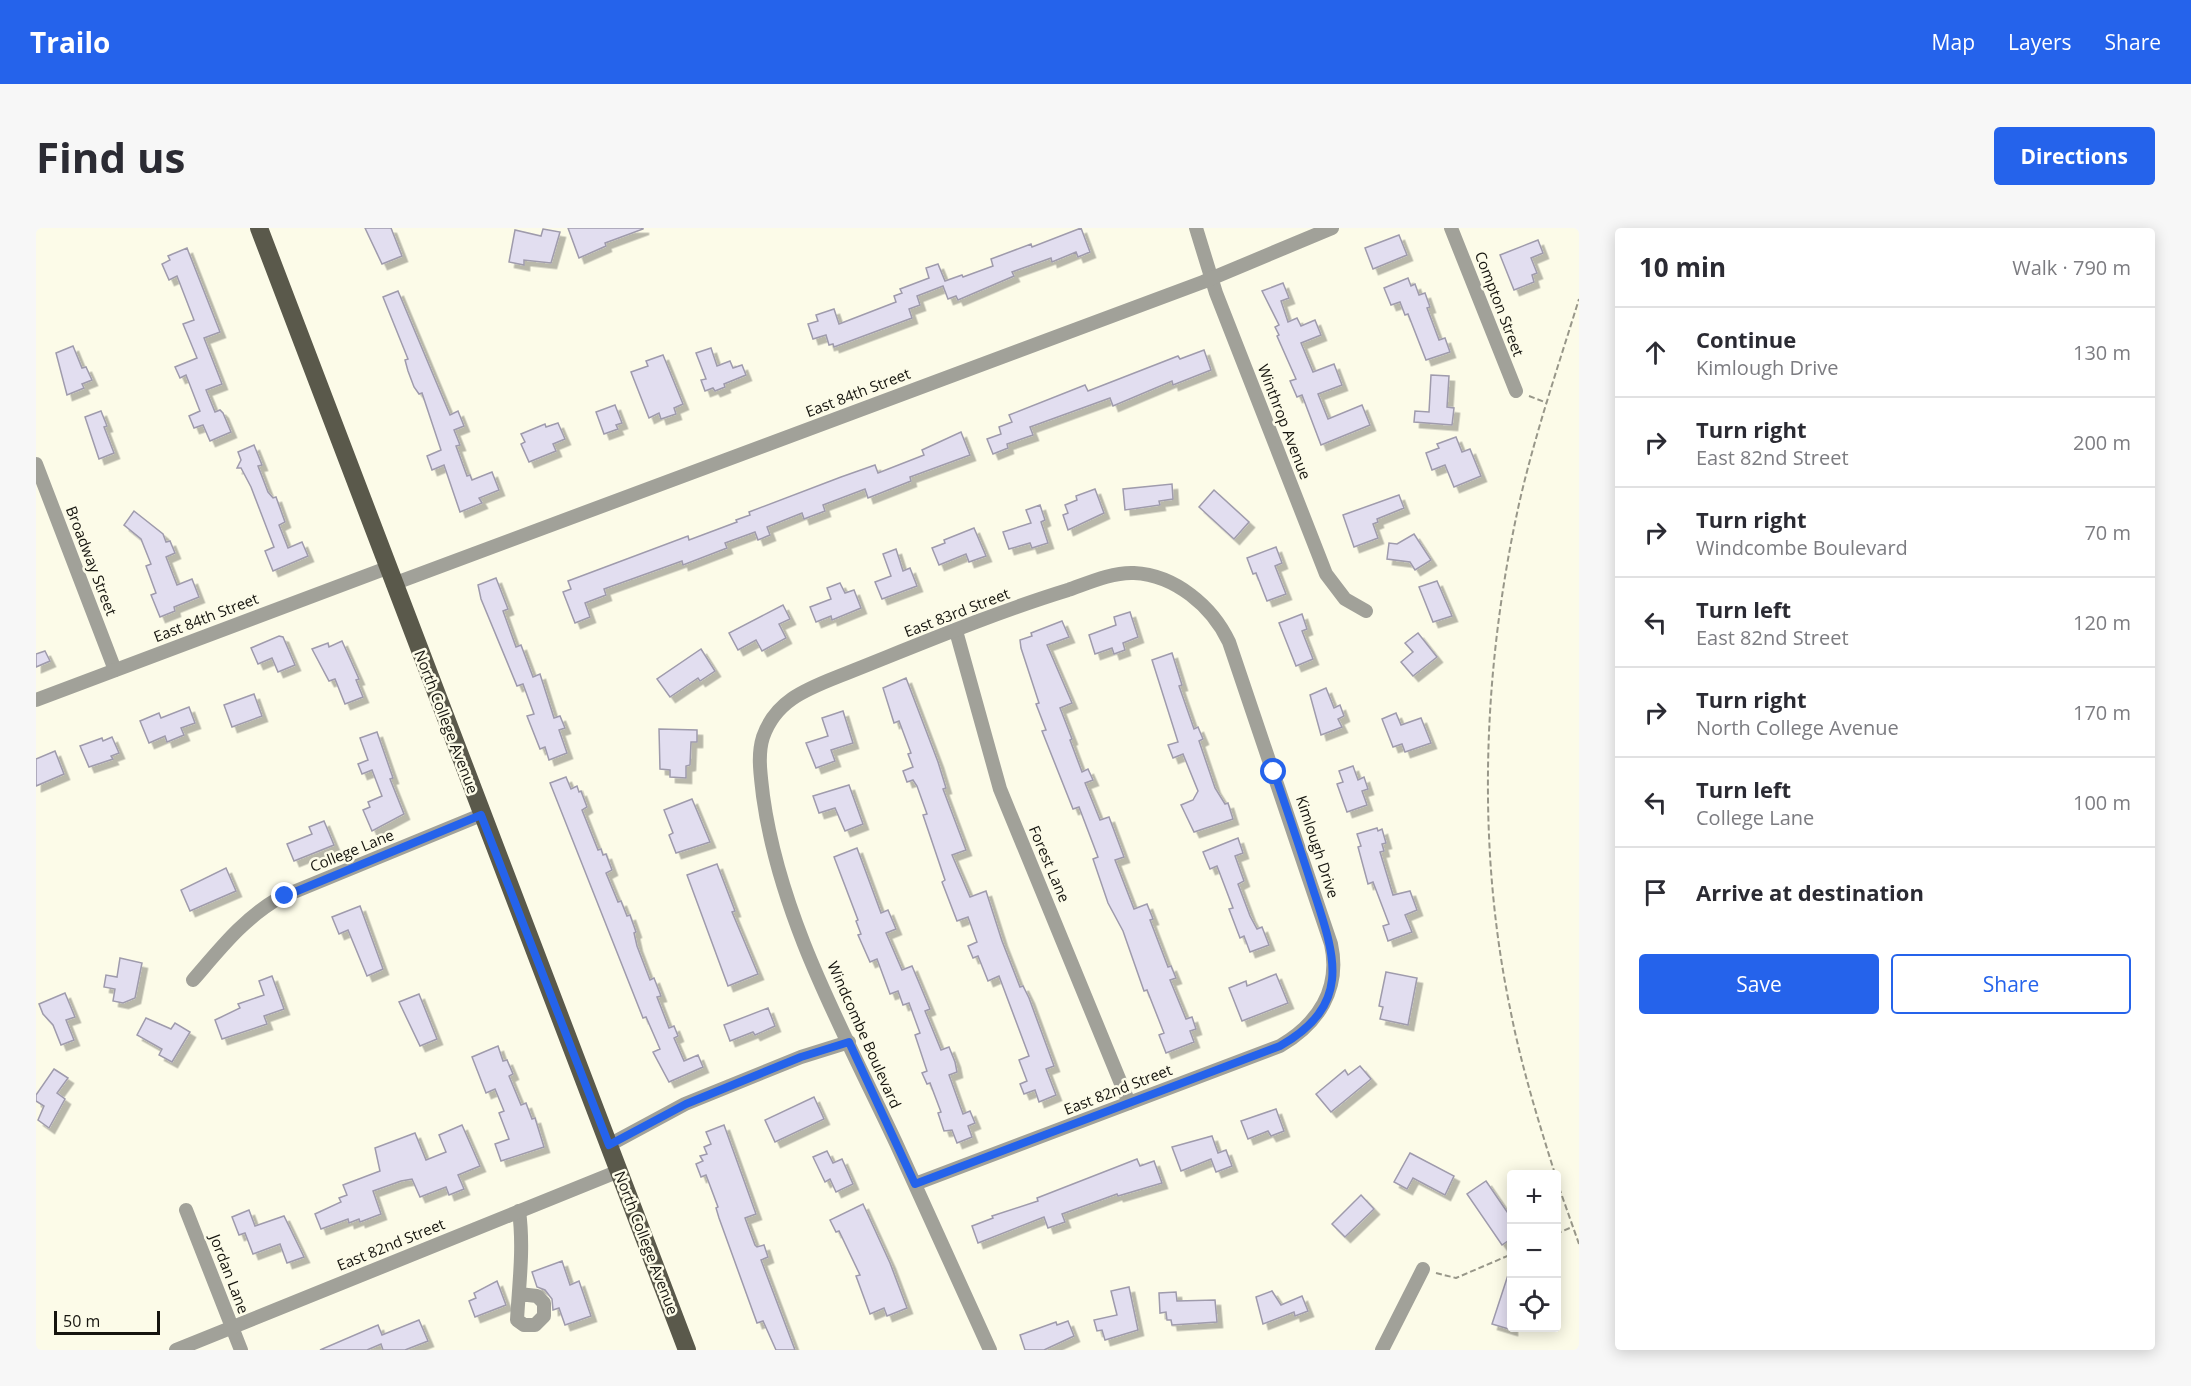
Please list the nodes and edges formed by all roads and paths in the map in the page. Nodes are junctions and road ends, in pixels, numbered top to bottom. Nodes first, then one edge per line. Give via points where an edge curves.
1 (259, 228) edge
2 (1196, 228) edge
3 (1332, 228) edge
4 (1451, 228) edge
5 (1213, 277) junction
6 (1579, 299) edge
7 (1516, 391) joint
8 (1547, 403) junction
9 (36, 464) edge
10 (390, 576) junction
11 (1169, 582) joint
12 (1366, 611) dead end
13 (956, 631) junction
14 (115, 670) junction
15 (36, 700) edge
16 (771, 722) joint
17 (481, 815) junction
18 (193, 980) dead end
19 (1322, 1009) joint
20 (849, 1042) junction
21 (1129, 1103) junction
22 (609, 1145) junction
23 (1554, 1170) edge
24 (619, 1171) junction
25 (915, 1184) junction
26 (1561, 1192) edge
27 (186, 1210) dead end
28 (519, 1211) junction
29 (1572, 1227) junction
30 (1561, 1232) edge
31 (1579, 1244) edge
32 (1507, 1256) edge
33 (1423, 1269) joint
34 (519, 1294) dead end
35 (232, 1328) junction
36 (176, 1350) edge
37 (241, 1350) edge
38 (687, 1350) edge
39 (990, 1350) edge
40 (1382, 1350) edge

1 - 10 main road, North College Avenue
2 - 5 street, Winthrop Avenue
3 - 5 street, East 84th Street
4 - 7 street, Compton Street
5 - 10 street, East 84th Street
5 - 12 street, Winthrop Avenue via 1326,574 1345,599
6 - 8 path
7 - 8 path
8 - 23 path via 1509,558 1493,677 1487,785 1493,889 1509,1007
9 - 14 street, Broadway Street
10 - 14 street, East 84th Street
10 - 17 main road, North College Avenue
11 - 13 street, East 83rd Street via 1140,574 1108,577
11 - 19 street, Kimlough Drive via 1214,617 1235,658 1331,944 1333,977
13 - 16 street, East 83rd Street via 805,690 781,706
13 - 21 street, Forest Lane via 1005,801
14 - 15 street, East 84th Street
16 - 20 street, Windcombe Boulevard via 759,766 774,853 798,929
17 - 18 street, College Lane via 261,908
17 - 22 main road, North College Avenue
19 - 21 street, East 82nd Street via 1301,1034 1280,1046
20 - 22 street via 801,1057 686,1104
20 - 25 street, Windcombe Boulevard
21 - 25 street, East 82nd Street
22 - 24 main road, North College Avenue
24 - 28 street, East 82nd Street
24 - 38 main road, North College Avenue
25 - 39 street, Windcombe Boulevard
26 - 29 path
27 - 35 street, Jordan Lane
28 - 34 street
28 - 35 street, East 82nd Street
29 - 30 path
29 - 31 path
32 - 33 path via 1456,1278
33 - 40 street
35 - 36 street, East 82nd Street
35 - 37 street, Jordan Lane

